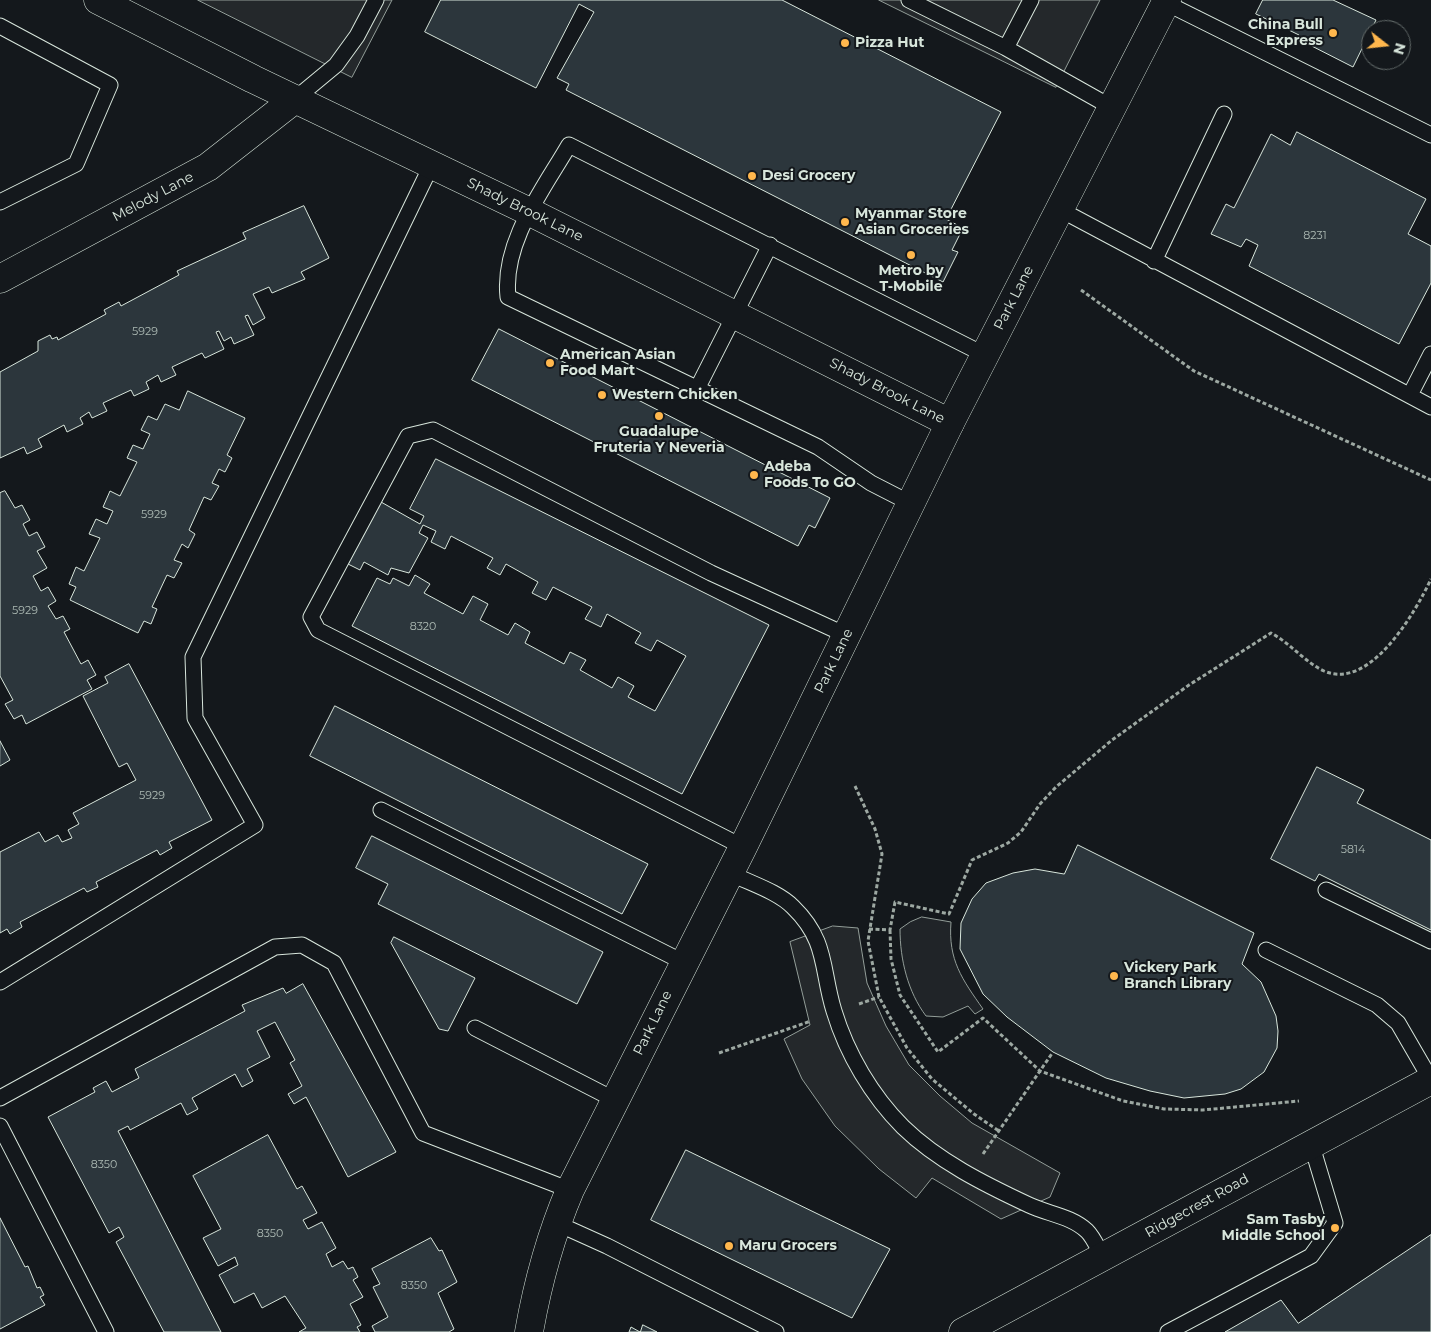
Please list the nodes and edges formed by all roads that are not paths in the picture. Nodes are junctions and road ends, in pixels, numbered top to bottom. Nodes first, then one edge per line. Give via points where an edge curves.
1 (98, 0) edge
2 (376, 0) edge
3 (909, 0) edge
4 (1031, 0) edge
5 (1167, 1) edge
6 (0, 26) edge
7 (1006, 48) junction
8 (295, 99) junction
9 (1111, 107) junction
10 (1224, 114) dead end
11 (1431, 135) edge
12 (432, 164) junction
13 (0, 202) edge
14 (1059, 209) junction
15 (530, 212) junction
16 (770, 245) junction
17 (1154, 260) junction
18 (0, 279) edge
19 (734, 315) junction
20 (1431, 354) edge
21 (985, 355) junction
22 (698, 387) junction
23 (1410, 395) junction
24 (1431, 407) edge
25 (950, 423) junction
26 (910, 503) junction
27 (846, 636) junction
28 (381, 810) dead end
29 (743, 847) junction
30 (730, 874) junction
31 (1326, 890) dead end
32 (1431, 941) edge
33 (1266, 950) dead end
34 (684, 962) junction
35 (0, 982) edge
36 (475, 1028) dead end
37 (1431, 1080) edge
38 (0, 1098) edge
39 (615, 1100) junction
40 (0, 1126) edge
41 (1311, 1144) junction
42 (570, 1190) junction
43 (556, 1223) junction
44 (1103, 1257) junction
45 (106, 1332) edge
46 (529, 1332) edge
47 (776, 1332) edge
48 (963, 1332) edge
49 (1168, 1332) edge

1 - 8 street, Shady Brook Lane
2 - 8 lane via 357,36 336,65
3 - 7 lane
4 - 7 lane
5 - 9 street, Park Lane
5 - 11 lane
6 - 13 lane via 110,86 76,164
7 - 9 lane
8 - 12 street, Shady Brook Lane
8 - 18 street, Melody Lane via 208,167
9 - 14 street, Park Lane
10 - 17 lane
12 - 15 street, Shady Brook Lane
12 - 35 lane via 193,657 195,718 255,825
14 - 17 lane
14 - 21 street, Park Lane
15 - 16 lane via 569,145
15 - 19 street, Shady Brook Lane
15 - 22 lane via 512,254 506,280 508,297
16 - 19 lane
16 - 21 lane
17 - 23 lane
19 - 22 lane
19 - 25 street, Shady Brook Lane
20 - 23 lane
21 - 25 street, Park Lane
22 - 26 lane via 818,447 870,483
23 - 24 lane
25 - 26 street, Park Lane
26 - 27 street, Park Lane
27 - 29 street, Park Lane
27 - 29 lane via 711,573 433,430 408,436 311,617 318,630
28 - 34 lane
29 - 30 street, Park Lane
30 - 34 street, Park Lane
30 - 44 lane via 792,906 815,933 834,1012 852,1055 874,1094 916,1138 969,1175 1030,1206 1067,1218 1088,1232
31 - 32 lane
33 - 37 lane via 1376,1005 1398,1023
34 - 39 street, Park Lane
36 - 39 lane
37 - 41 street, Ridgecrest Road
38 - 42 lane via 276,947 302,945 334,963 423,1134
39 - 42 street, Park Lane
40 - 45 lane
41 - 44 street, Ridgecrest Road
41 - 49 lane via 1335,1223 1311,1256
42 - 43 street, Park Lane
43 - 46 street, Park Lane via 538,1280
43 - 47 lane
44 - 48 street, Ridgecrest Road

